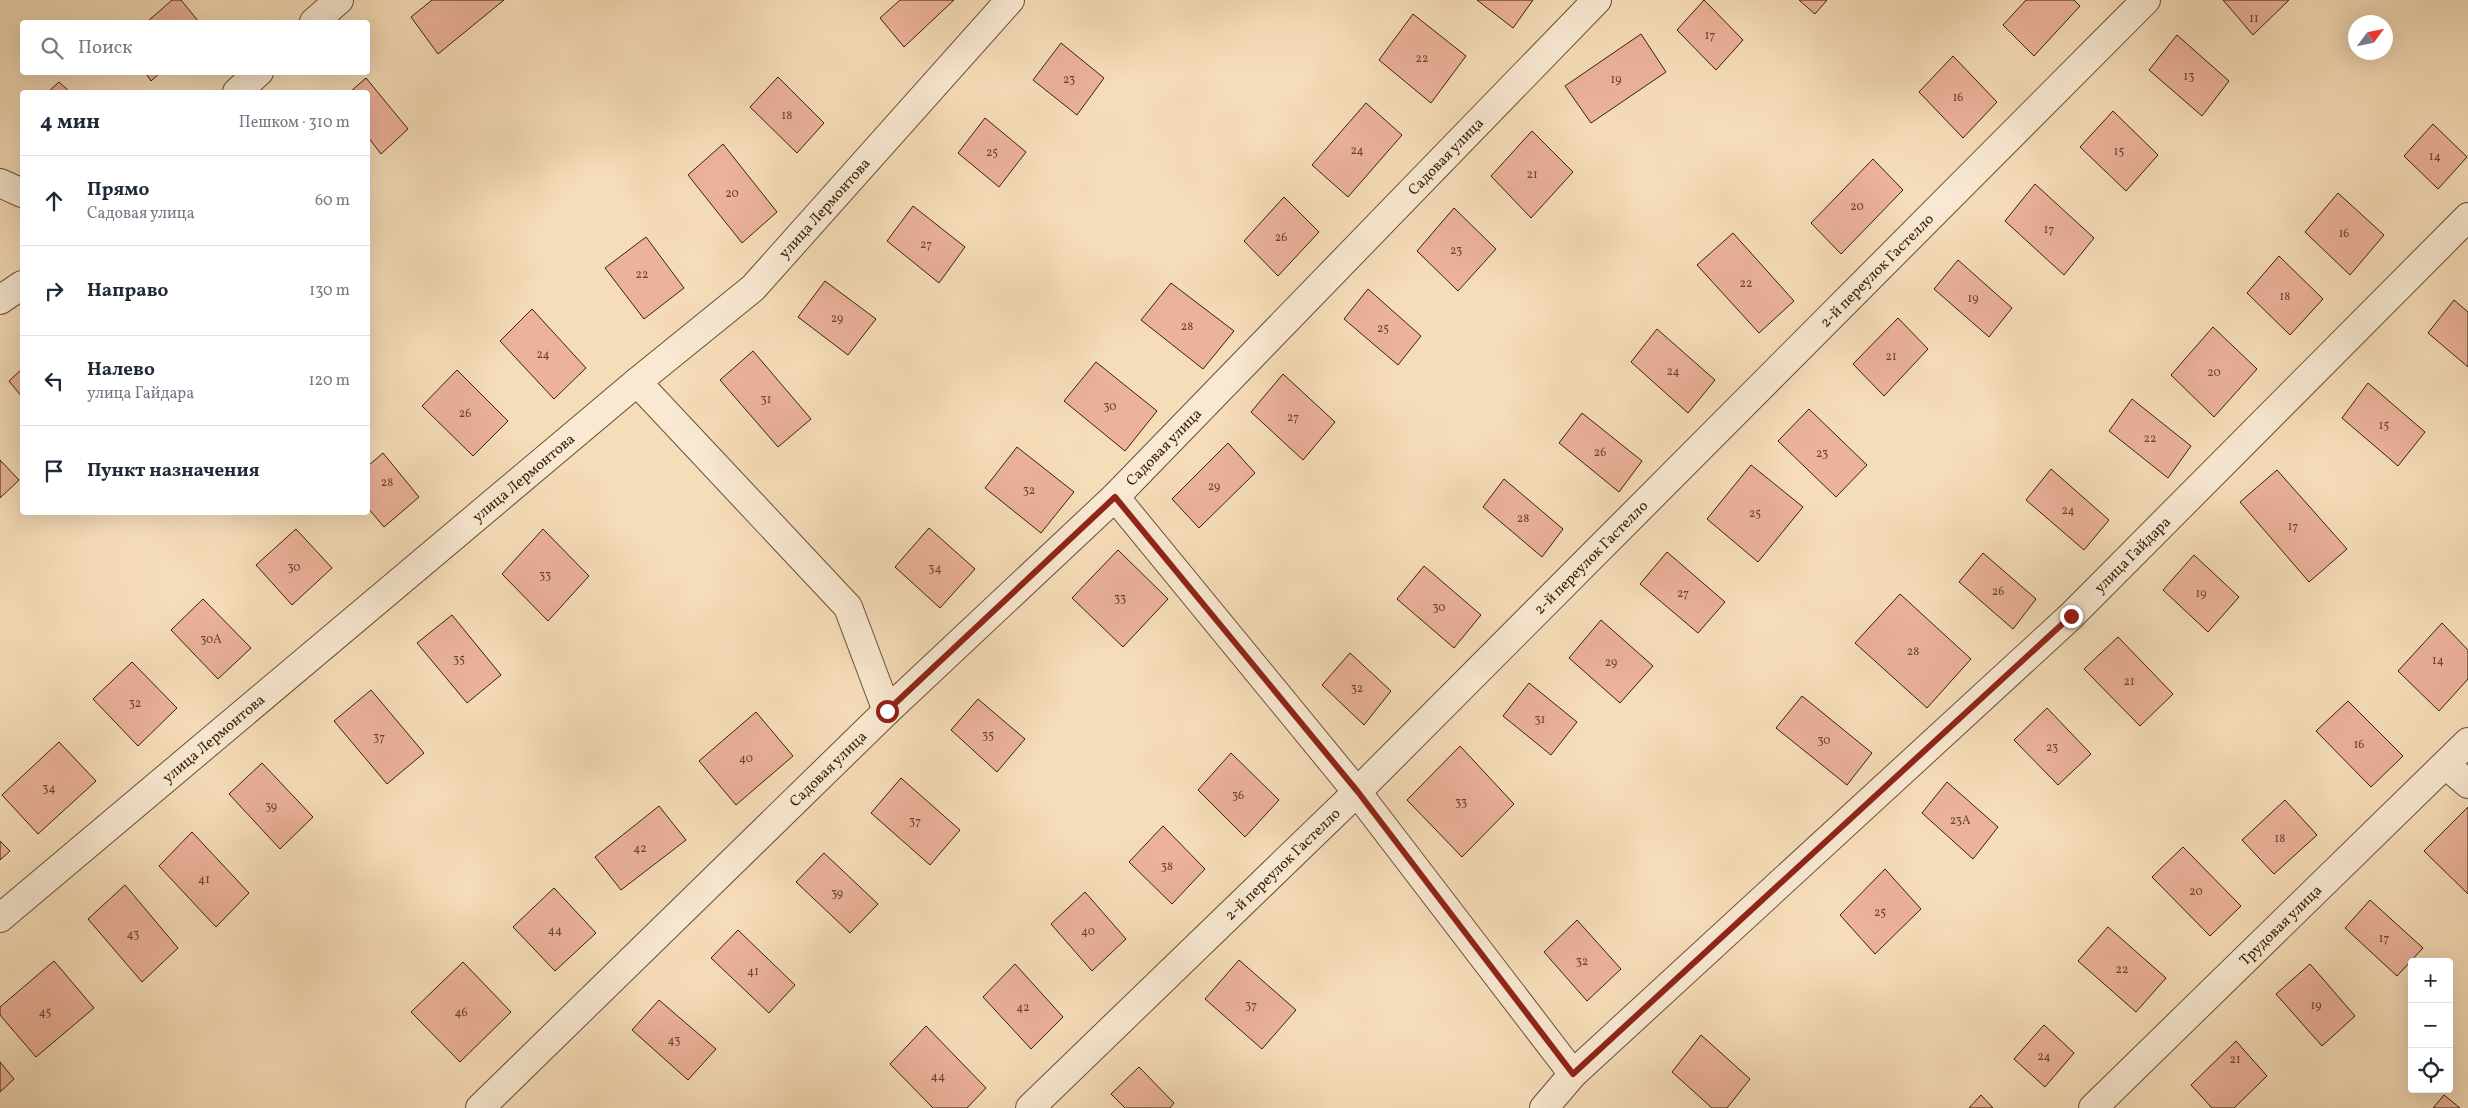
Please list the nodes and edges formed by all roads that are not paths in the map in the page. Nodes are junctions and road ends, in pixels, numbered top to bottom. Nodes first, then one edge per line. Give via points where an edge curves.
1 (339, 0) edge
2 (1010, 0) edge
3 (1597, 0) edge
4 (2146, 0) edge
5 (316, 20) edge
6 (256, 75) edge
7 (239, 90) edge
8 (0, 182) edge
9 (20, 192) edge
10 (2468, 217) edge
11 (20, 286) edge
12 (0, 300) edge
13 (637, 382) junction
14 (1115, 497) junction
15 (887, 711) junction
16 (2468, 742) edge
17 (2446, 765) junction
18 (2468, 784) edge
19 (1358, 792) junction
20 (0, 918) edge
21 (1573, 1074) junction
22 (480, 1108) edge
23 (1030, 1108) edge
24 (1544, 1108) edge
25 (2093, 1108) edge

1 - 5 street
2 - 13 street, улица Лермонтова via 753,288
3 - 14 street, Садовая улица
4 - 19 street, 2-й переулок Гастелло
6 - 7 street
8 - 9 street
10 - 21 street, улица Гайдара via 2071,616
11 - 12 street
13 - 15 street via 848,607
13 - 20 street, улица Лермонтова
14 - 15 street, Садовая улица
14 - 19 street
15 - 22 street, Садовая улица
16 - 17 street, Трудовая улица
17 - 18 street
17 - 25 street, Трудовая улица
19 - 21 street
19 - 23 street, 2-й переулок Гастелло
21 - 24 street, улица Гайдара

